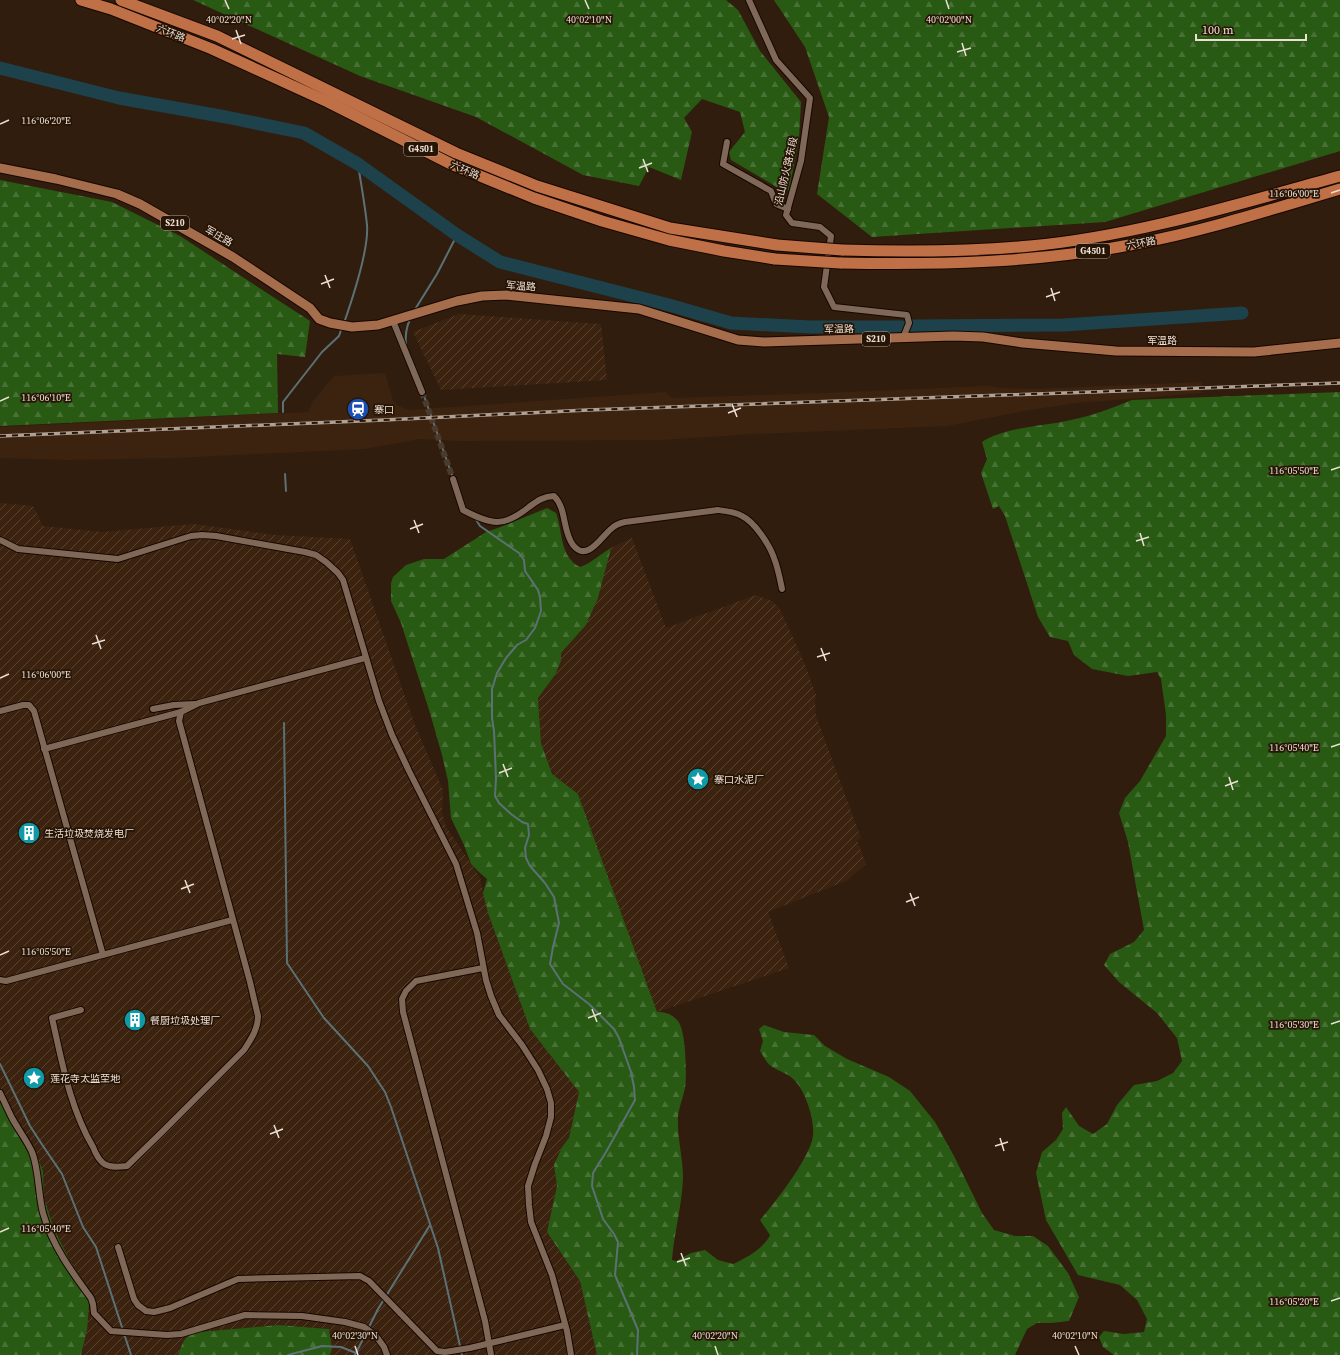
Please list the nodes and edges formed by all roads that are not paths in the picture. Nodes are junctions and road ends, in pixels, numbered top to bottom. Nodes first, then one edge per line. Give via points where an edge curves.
1 (81, 0) edge
2 (121, 0) edge
3 (749, 0) edge
4 (727, 142) dead end
5 (0, 168) edge
6 (1340, 176) edge
7 (1340, 189) edge
8 (788, 209) junction
9 (394, 321) junction
10 (903, 338) junction
11 (1340, 343) edge
12 (422, 392) tunnel mouth
13 (453, 479) tunnel mouth
14 (0, 540) edge
15 (782, 589) dead end
16 (365, 658) junction
17 (199, 704) junction
18 (153, 709) dead end
19 (0, 711) edge
20 (181, 712) junction
21 (44, 749) junction
22 (232, 920) junction
23 (103, 955) junction
24 (483, 968) junction
25 (0, 980) edge
26 (81, 1010) dead end
27 (0, 1093) edge
28 (118, 1247) dead end
29 (565, 1325) junction
30 (489, 1344) junction
31 (387, 1355) edge
32 (491, 1355) edge
33 (571, 1355) edge

1 - 7 highway, 六环路 / G4501, bridge via 111,9 212,49 328,102 453,165 534,198 669,240 775,259 840,263 974,263 1084,252 1198,230
2 - 6 highway, 六环路 / G4501, bridge via 217,36 456,153 537,186 670,228 777,245 906,252 1030,246 1080,239 1194,216
3 - 8 street, 沿山防火路东段 via 776,60 810,98 801,161
4 - 8 street via 723,164 771,191 776,204
5 - 9 main road, 军庄路 / S210 via 117,194 140,204 233,257 310,308 319,319 352,326 378,325
8 - 10 street, 沿山防火路东段 via 786,215 792,223 820,227 830,236 824,287 834,307 907,315 909,323
9 - 10 main road, 军温路 / S210 via 457,300 506,295 639,309 738,340 764,342
9 - 12 street
10 - 11 main road, 军温路 / S210 via 983,337 1022,343 1124,351 1254,352
13 - 15 street via 464,510 481,520 493,523 507,521 541,499 554,496 560,502 571,543 583,551 590,550 612,528 625,522 718,510 744,516 755,526 774,557
14 - 16 street via 18,548 118,559 191,536 202,535 316,555 330,565 343,580
16 - 17 street
16 - 24 street via 392,735 456,864 477,933
17 - 18 street
17 - 20 street
19 - 21 street via 23,704 29,705 34,711
20 - 21 street
20 - 22 street via 179,721
21 - 23 street
22 - 23 street
22 - 26 street via 258,1016 257,1027 244,1050 127,1166 112,1167 103,1163 97,1155 80,1123 67,1082 52,1018
23 - 25 street via 6,981
24 - 29 street via 499,1015 538,1070 551,1103 551,1117 546,1136 528,1186 529,1205 531,1222 552,1275
24 - 30 street via 416,981 402,999 403,1012
27 - 31 street via 35,1161 44,1214 57,1248 91,1298 94,1313 111,1332 181,1334 245,1315 302,1316 346,1322 365,1328 376,1336
28 - 30 street via 134,1299 146,1310 154,1312 170,1308 238,1279 360,1276 369,1281 437,1351 453,1351
29 - 30 street
29 - 33 street
30 - 32 street

